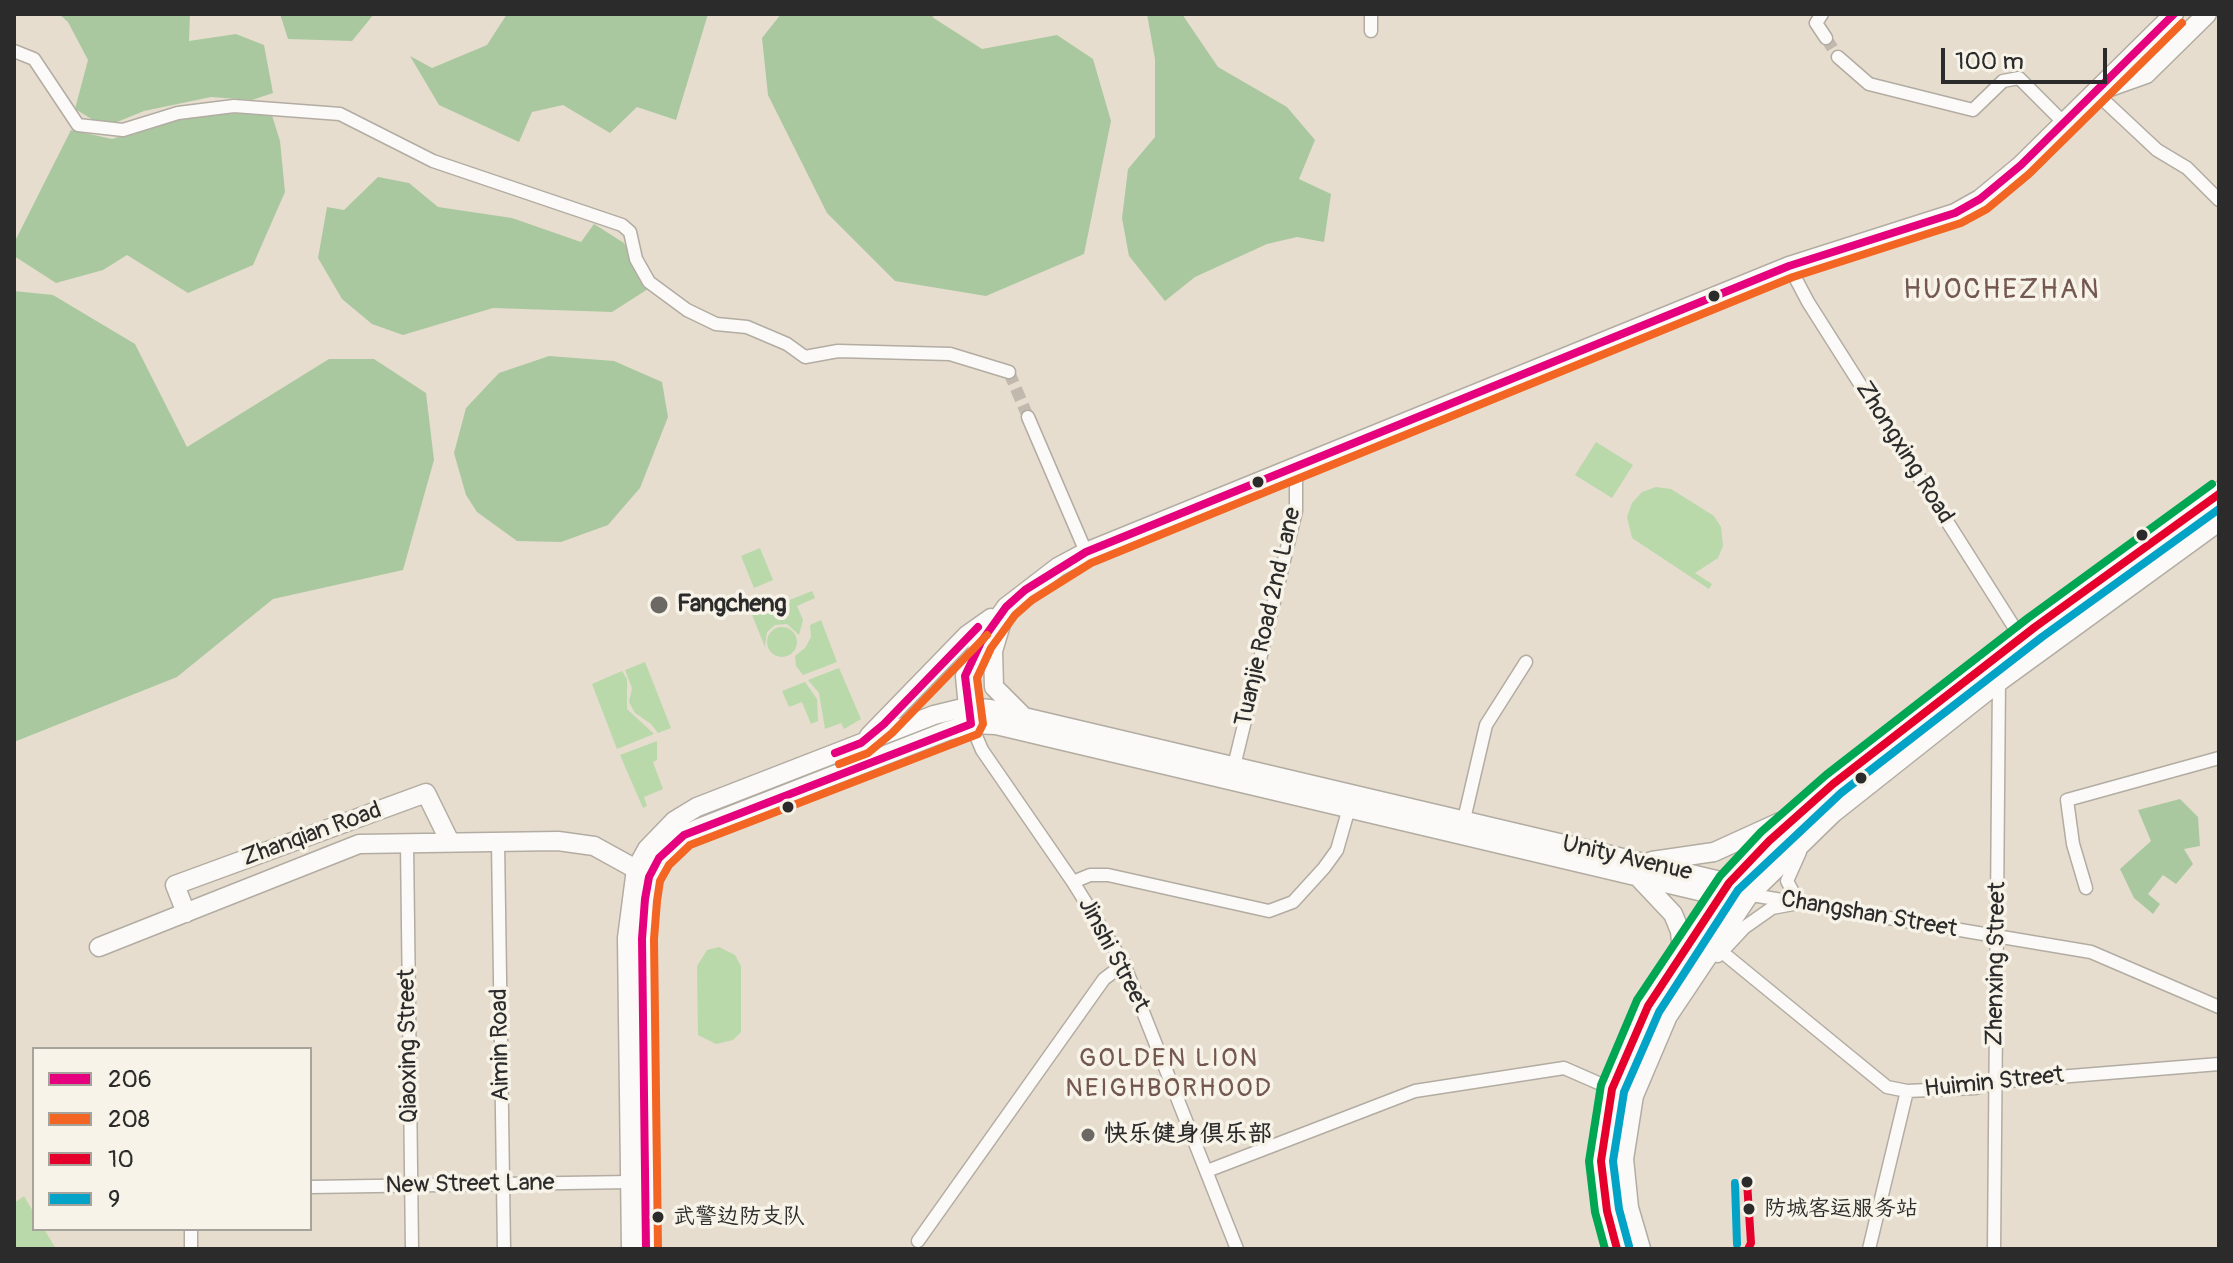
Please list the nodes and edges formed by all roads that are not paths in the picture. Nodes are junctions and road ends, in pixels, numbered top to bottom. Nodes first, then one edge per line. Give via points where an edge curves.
1 (1371, 14) edge
2 (1822, 14) edge
3 (2174, 14) edge
4 (2207, 14) edge
5 (1371, 31) dead end
6 (1826, 38) tunnel mouth
7 (14, 51) edge
8 (1838, 57) tunnel mouth
9 (2095, 92) junction
10 (2064, 123) junction
11 (2219, 200) edge
12 (1789, 266) junction
13 (1009, 372) dead end
14 (1028, 417) tunnel mouth
15 (1296, 467) junction
16 (2219, 494) edge
17 (2219, 518) edge
18 (1086, 552) junction
19 (1006, 607) junction
20 (2021, 638) junction
21 (1526, 662) dead end
22 (1999, 678) junction
23 (969, 716) junction
24 (1024, 717) junction
25 (861, 743) junction
26 (2219, 758) edge
27 (1234, 766) junction
28 (1349, 808) junction
29 (1803, 809) junction
30 (1831, 811) junction
31 (1462, 828) junction
32 (450, 842) junction
33 (498, 842) junction
34 (407, 843) junction
35 (1639, 869) junction
36 (643, 873) junction
37 (1073, 882) junction
38 (2086, 888) dead end
39 (1732, 891) junction
40 (1799, 903) junction
41 (186, 913) junction
42 (1997, 936) junction
43 (99, 947) dead end
44 (1722, 952) junction
45 (1682, 953) junction
46 (1124, 964) junction
47 (2219, 1007) edge
48 (1665, 1015) junction
49 (2219, 1064) edge
50 (1996, 1082) junction
51 (1612, 1089) junction
52 (1907, 1091) junction
53 (1207, 1171) junction
54 (630, 1182) junction
55 (503, 1184) junction
56 (411, 1185) junction
57 (312, 1187) edge
58 (918, 1241) dead end
59 (412, 1249) edge
60 (504, 1249) edge
61 (631, 1249) edge
62 (646, 1249) edge
63 (1237, 1249) edge
64 (1617, 1249) edge
65 (1638, 1249) edge
66 (1869, 1249) edge
67 (1994, 1249) edge

1 - 5 street
2 - 6 street via 1816,23
3 - 9 main road
4 - 9 main road via 2146,74
7 - 13 street via 34,59 78,125 123,130 178,113 234,106 340,114 433,161 622,225 630,232 649,282 716,324 747,327 805,357 838,351 950,354
8 - 10 street via 1869,84 1973,110 2003,81 2019,78
9 - 10 main road
9 - 11 street
10 - 12 main road via 1999,185 1955,213
12 - 15 main road
12 - 20 street, Zhongxing Road
14 - 18 street
15 - 18 main road
15 - 27 street, Tuanjie Road 2nd Lane via 1296,511
16 - 20 highway
17 - 22 highway
18 - 19 main road
19 - 23 main road via 965,676
19 - 24 main road via 993,651 994,687
19 - 25 main road via 967,635
20 - 29 highway
21 - 31 street via 1486,725
22 - 30 highway
22 - 42 street, Zhenxing Street
23 - 24 main road, Unity Avenue
23 - 25 main road, Unity Avenue via 934,715
23 - 28 main road, Unity Avenue
23 - 36 main road, Unity Avenue via 704,826 667,848
23 - 37 street, Jinshi Street via 982,750
24 - 27 main road, Unity Avenue
25 - 36 main road, Unity Avenue via 697,807 656,838
26 - 38 street via 2067,800
27 - 31 main road, Unity Avenue
28 - 31 main road, Unity Avenue
28 - 37 street via 1337,850 1324,868 1293,902 1269,911 1108,875
29 - 35 main road via 1714,852
29 - 39 highway
30 - 39 highway
30 - 40 street via 1799,854 1787,881
31 - 35 main road, Unity Avenue
32 - 33 main road, Zhanqian Road
32 - 34 main road, Zhanqian Road
32 - 41 main road, Zhanqian Road via 426,793 175,885
33 - 36 main road, Zhanqian Road via 594,846
33 - 55 street, Aimin Road
34 - 41 main road, Zhanqian Road via 359,844
34 - 56 street, Qiaoxing Street
35 - 39 main road, Unity Avenue
35 - 45 main road via 1673,914
36 - 54 main road via 627,938
36 - 62 main road
37 - 46 street, Jinshi Street
39 - 40 street, Changshan Street
39 - 45 highway
39 - 48 highway
40 - 42 street, Changshan Street
40 - 44 street via 1772,908
41 - 43 main road, Zhanqian Road
42 - 47 street, Changshan Street via 2091,952
42 - 50 street, Zhenxing Street
44 - 48 street
44 - 52 street, Huimin Street via 1887,1087
45 - 51 highway via 1648,1006
46 - 53 street, Jinshi Street
46 - 58 street via 1104,979
48 - 65 highway via 1631,1095 1621,1159 1626,1208
49 - 50 street, Huimin Street
50 - 52 street, Huimin Street
50 - 67 street, Zhenxing Street
51 - 53 street via 1564,1068 1415,1091
51 - 64 highway via 1601,1161
52 - 66 street
53 - 63 street, Jinshi Street
54 - 55 street, New Street Lane
54 - 61 main road
55 - 56 street, New Street Lane
55 - 60 street, Aimin Road
56 - 57 street, New Street Lane
56 - 59 street, Qiaoxing Street

